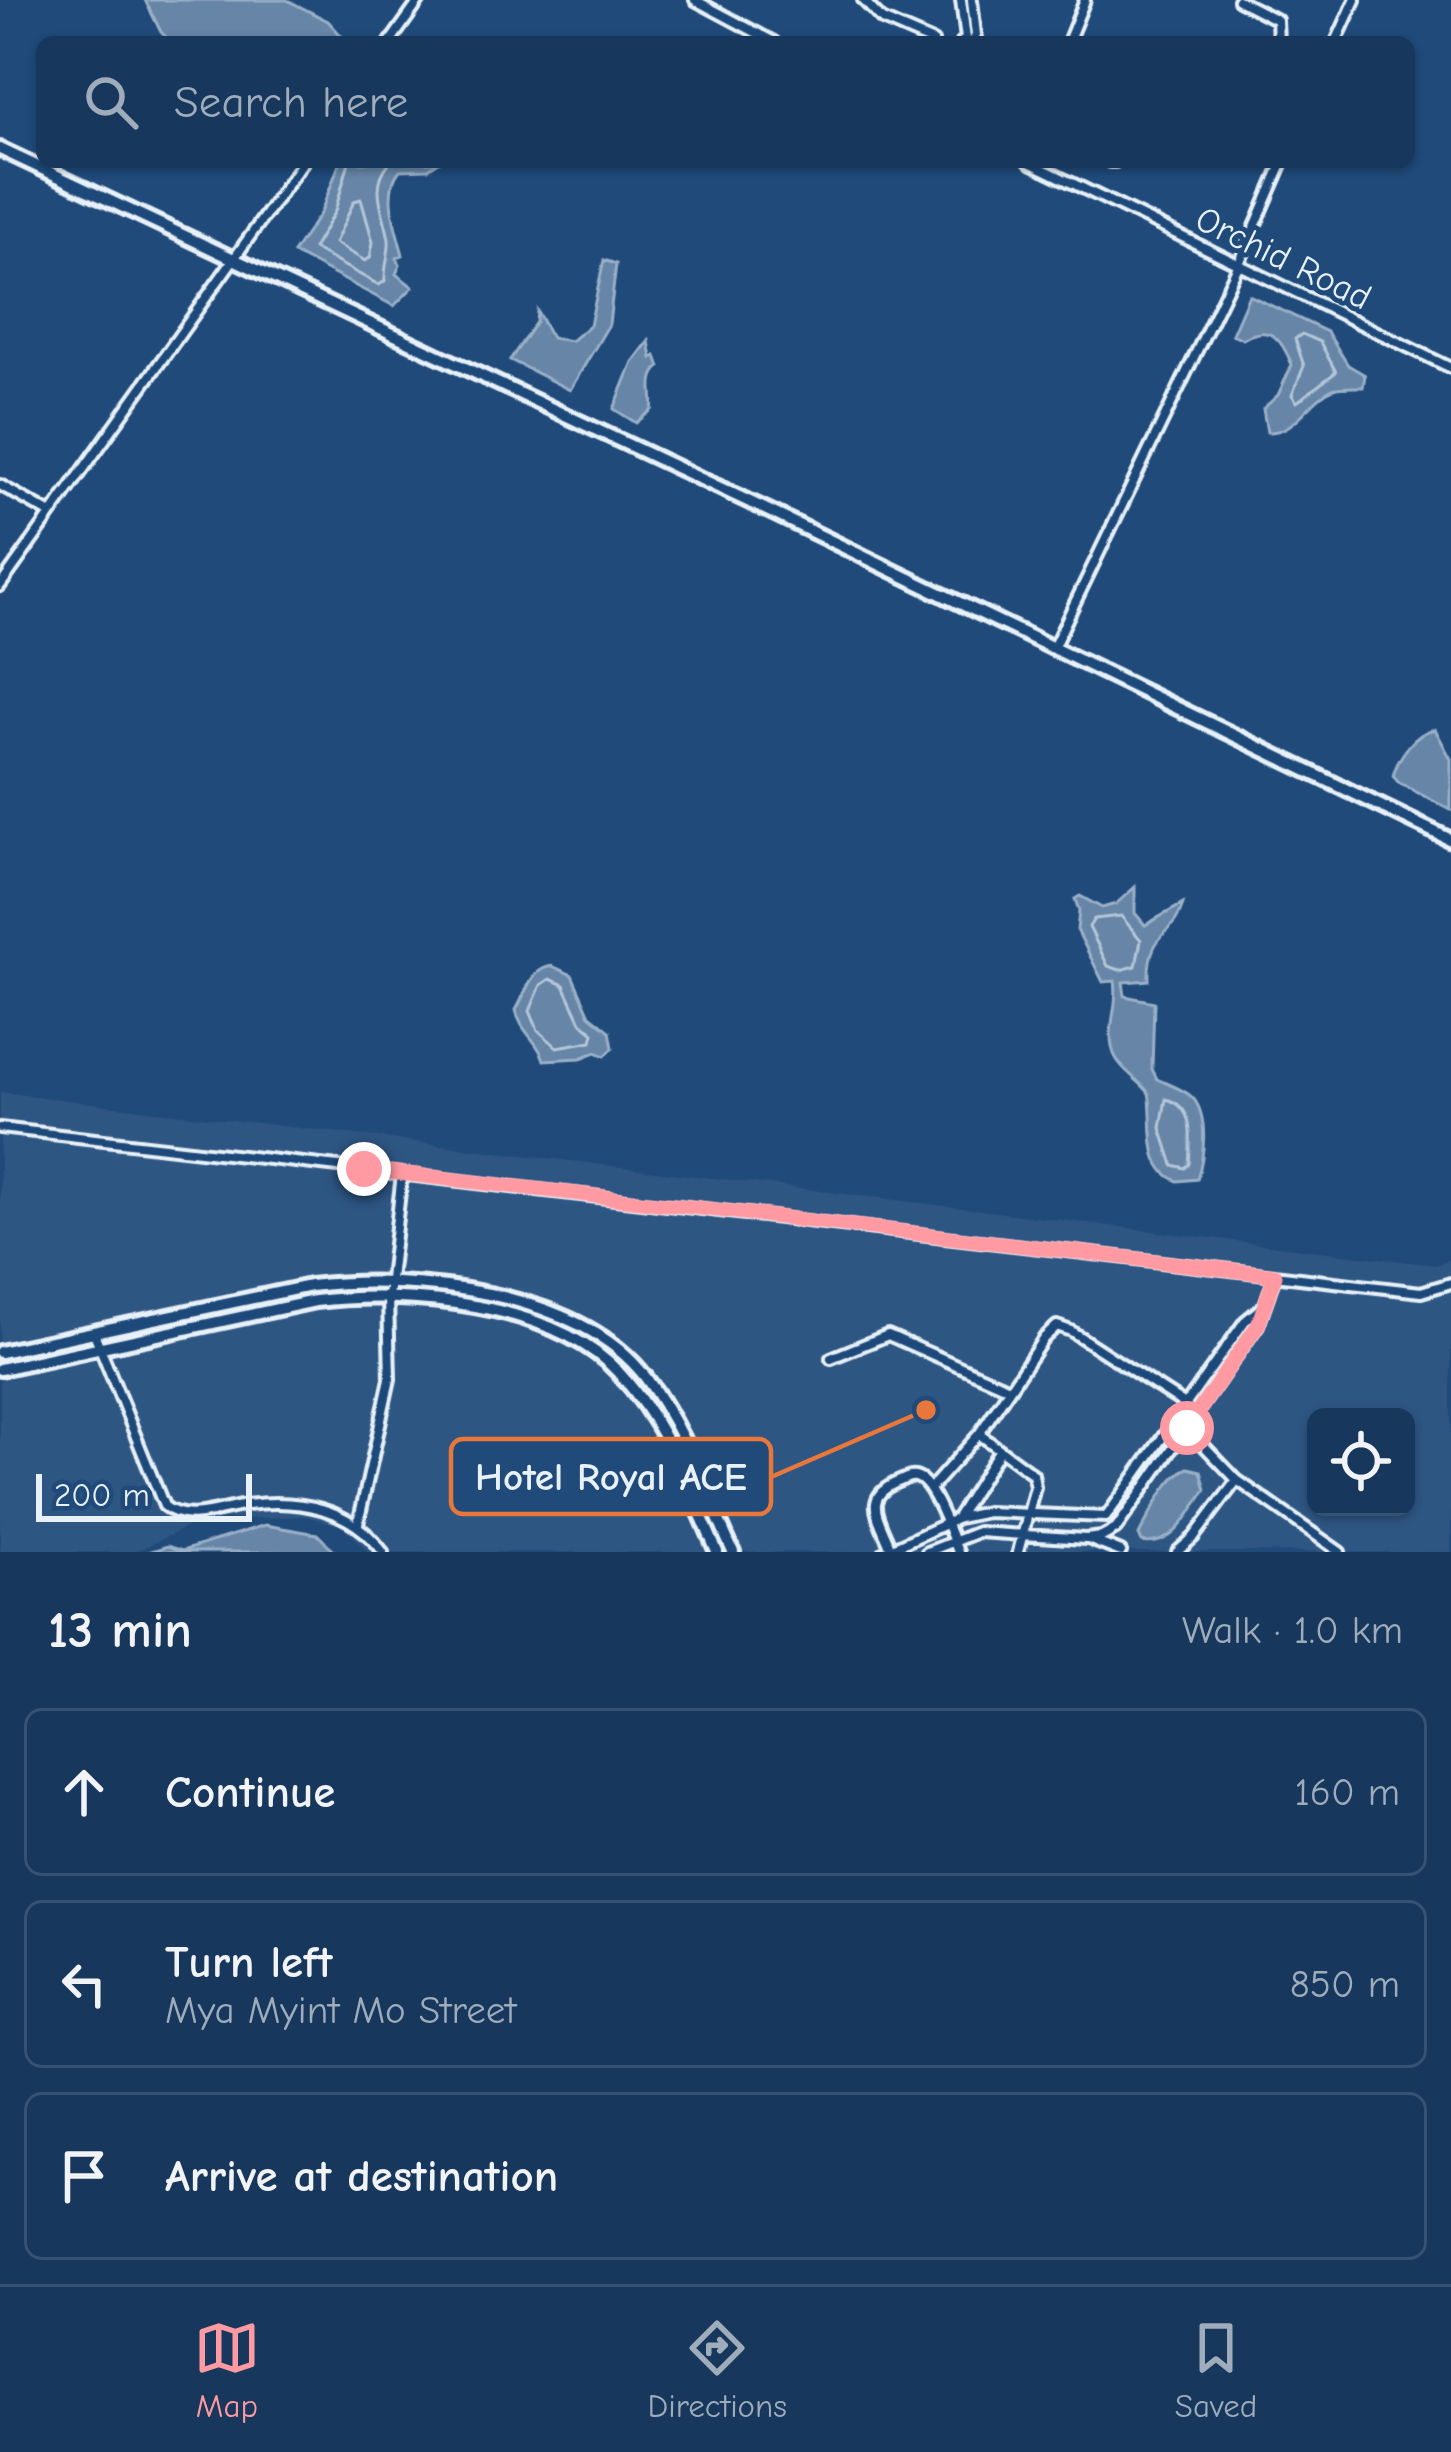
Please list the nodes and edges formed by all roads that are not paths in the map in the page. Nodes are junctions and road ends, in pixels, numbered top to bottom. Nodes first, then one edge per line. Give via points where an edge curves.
1 (420, 0) edge
2 (695, 0) edge
3 (863, 0) edge
4 (1085, 0) edge
5 (1238, 0) edge
6 (1355, 0) edge
7 (962, 1) edge
8 (394, 36) edge
9 (763, 36) edge
10 (919, 36) edge
11 (964, 36) edge
12 (976, 36) edge
13 (1070, 36) edge
14 (1278, 36) edge
15 (1339, 36) edge
16 (0, 149) edge
17 (36, 166) edge
18 (41, 168) edge
19 (299, 168) edge
20 (1041, 168) edge
21 (1280, 168) edge
22 (234, 257) junction
23 (1238, 266) junction
24 (1451, 368) edge
25 (0, 485) edge
26 (51, 514) junction
27 (0, 586) edge
28 (1053, 648) junction
29 (1451, 840) edge
30 (0, 1128) edge
31 (401, 1174) junction
32 (1275, 1275) junction
33 (390, 1282) junction
34 (1451, 1283) edge
35 (388, 1297) junction
36 (1262, 1308) junction
37 (94, 1333) junction
38 (99, 1347) junction
39 (0, 1352) edge
40 (831, 1358) dead end
41 (0, 1369) edge
42 (1010, 1388) junction
43 (1187, 1406) junction
44 (1187, 1428) junction
45 (979, 1434) junction
46 (999, 1450) junction
47 (1237, 1480) junction
48 (930, 1490) junction
49 (1030, 1511) junction
50 (958, 1518) junction
51 (945, 1522) junction
52 (358, 1524) junction
53 (1024, 1533) junction
54 (1087, 1539) junction
55 (952, 1540) junction
56 (888, 1550) edge
57 (730, 1551) edge
58 (383, 1552) edge
59 (717, 1552) edge
60 (927, 1552) edge
61 (958, 1552) edge
62 (1018, 1552) edge
63 (1121, 1552) edge
64 (1177, 1552) edge
65 (1340, 1552) edge

1 - 8 street
2 - 9 street
3 - 10 street via 882,20
4 - 13 street
5 - 14 street via 1277,20
6 - 15 street
7 - 11 street
7 - 12 street
16 - 17 main road
18 - 22 main road
19 - 22 street
20 - 23 street, Orchid Road
21 - 23 street
22 - 26 street
22 - 28 main road
23 - 24 street, Orchid Road
23 - 28 street
25 - 26 street
26 - 27 street
28 - 29 main road
30 - 31 street
31 - 32 street
31 - 33 street
32 - 34 street via 1421,1292
32 - 36 street
33 - 35 street
33 - 37 main road via 310,1286
33 - 57 main road via 496,1295 600,1338 656,1394
35 - 38 main road via 315,1301
35 - 52 street via 390,1379
35 - 59 main road via 492,1309 548,1328 606,1362 659,1428
36 - 43 street
36 - 44 street
37 - 38 street
37 - 39 main road
38 - 41 main road
38 - 52 street via 173,1514 301,1506
40 - 42 street via 888,1335
42 - 43 street via 1057,1326
42 - 45 street
43 - 49 street via 1106,1517
44 - 47 street
44 - 54 street via 1116,1529
45 - 46 street
45 - 48 street
46 - 49 street via 1032,1472
46 - 50 street
47 - 64 street
47 - 65 street
48 - 51 street
48 - 56 street via 911,1476 882,1489 875,1508
49 - 50 street
49 - 53 street
50 - 51 street
51 - 55 street
51 - 56 street
52 - 58 street
53 - 54 street
53 - 55 street
53 - 62 street
54 - 63 street
55 - 60 street
55 - 61 street

